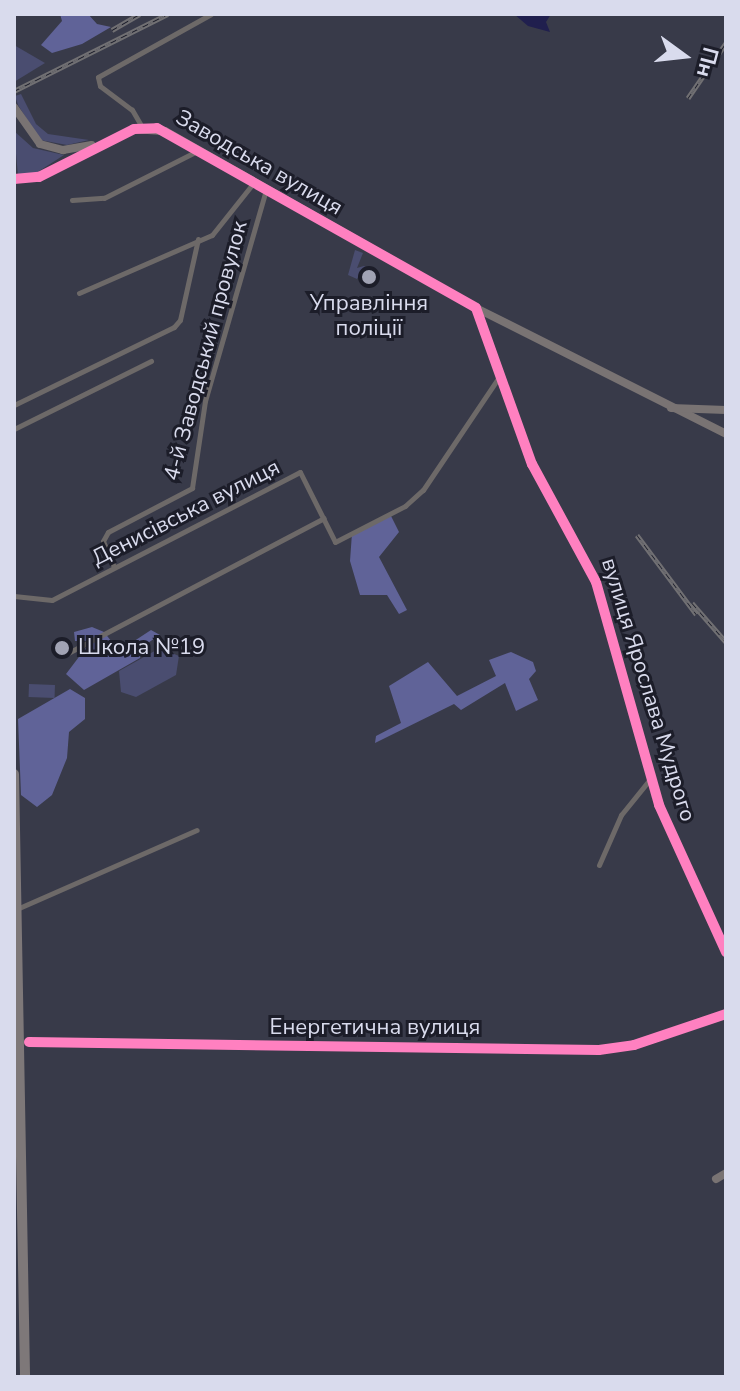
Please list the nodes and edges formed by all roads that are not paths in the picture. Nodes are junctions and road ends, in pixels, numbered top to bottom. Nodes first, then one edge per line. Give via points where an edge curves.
1 (211, 14) edge
2 (14, 107) edge
3 (142, 127) junction
4 (101, 144) junction
5 (199, 149) junction
6 (14, 179) edge
7 (255, 181) junction
8 (266, 188) junction
9 (72, 200) dead end
10 (198, 239) junction
11 (79, 293) dead end
12 (476, 308) junction
13 (151, 361) dead end
14 (500, 376) junction
15 (14, 405) edge
16 (666, 407) junction
17 (715, 410) junction
18 (726, 410) edge
19 (709, 428) junction
20 (14, 429) edge
21 (726, 434) edge
22 (324, 518) junction
23 (114, 567) junction
24 (14, 596) edge
25 (68, 653) dead end
26 (14, 774) edge
27 (652, 777) junction
28 (197, 830) dead end
29 (599, 865) dead end
30 (19, 908) junction
31 (726, 952) edge
32 (726, 1014) edge
33 (24, 1042) junction
34 (726, 1173) edge
35 (716, 1179) dead end
36 (25, 1377) edge

1 - 3 street via 98,77 100,86 132,110
2 - 4 main road, Заводська вулиця via 30,135 48,147
3 - 4 main road, Заводська вулиця
3 - 5 main road, Заводська вулиця via 165,131
4 - 6 main road, Заводська вулиця via 39,177
5 - 7 main road, Заводська вулиця
5 - 9 street via 104,198
7 - 8 main road, Заводська вулиця
7 - 10 street via 220,227
8 - 12 main road, Заводська вулиця
8 - 23 street, 4-й Заводський провулок via 205,401 192,488 108,532 103,541
10 - 11 street
10 - 15 street via 174,327
12 - 14 main road, вулиця Ярослава Мудрого
12 - 16 main road, Заводська вулиця
13 - 20 street
14 - 22 street, Денисівська вулиця via 423,490 405,506 335,542
14 - 27 main road, вулиця Ярослава Мудрого via 532,464 596,582
16 - 17 main road
16 - 19 main road, Заводська вулиця
17 - 18 main road
17 - 19 main road via 707,416
19 - 21 main road, Заводська вулиця
22 - 23 street, Денисівська вулиця via 300,472
22 - 25 street
23 - 24 street, Денисівська вулиця via 52,600
26 - 30 highway
27 - 29 street via 621,815
27 - 31 main road, вулиця Ярослава Мудрого
28 - 30 street
30 - 33 highway
32 - 33 street, Енергетична вулиця via 634,1045 599,1050
33 - 36 highway
34 - 35 main road

